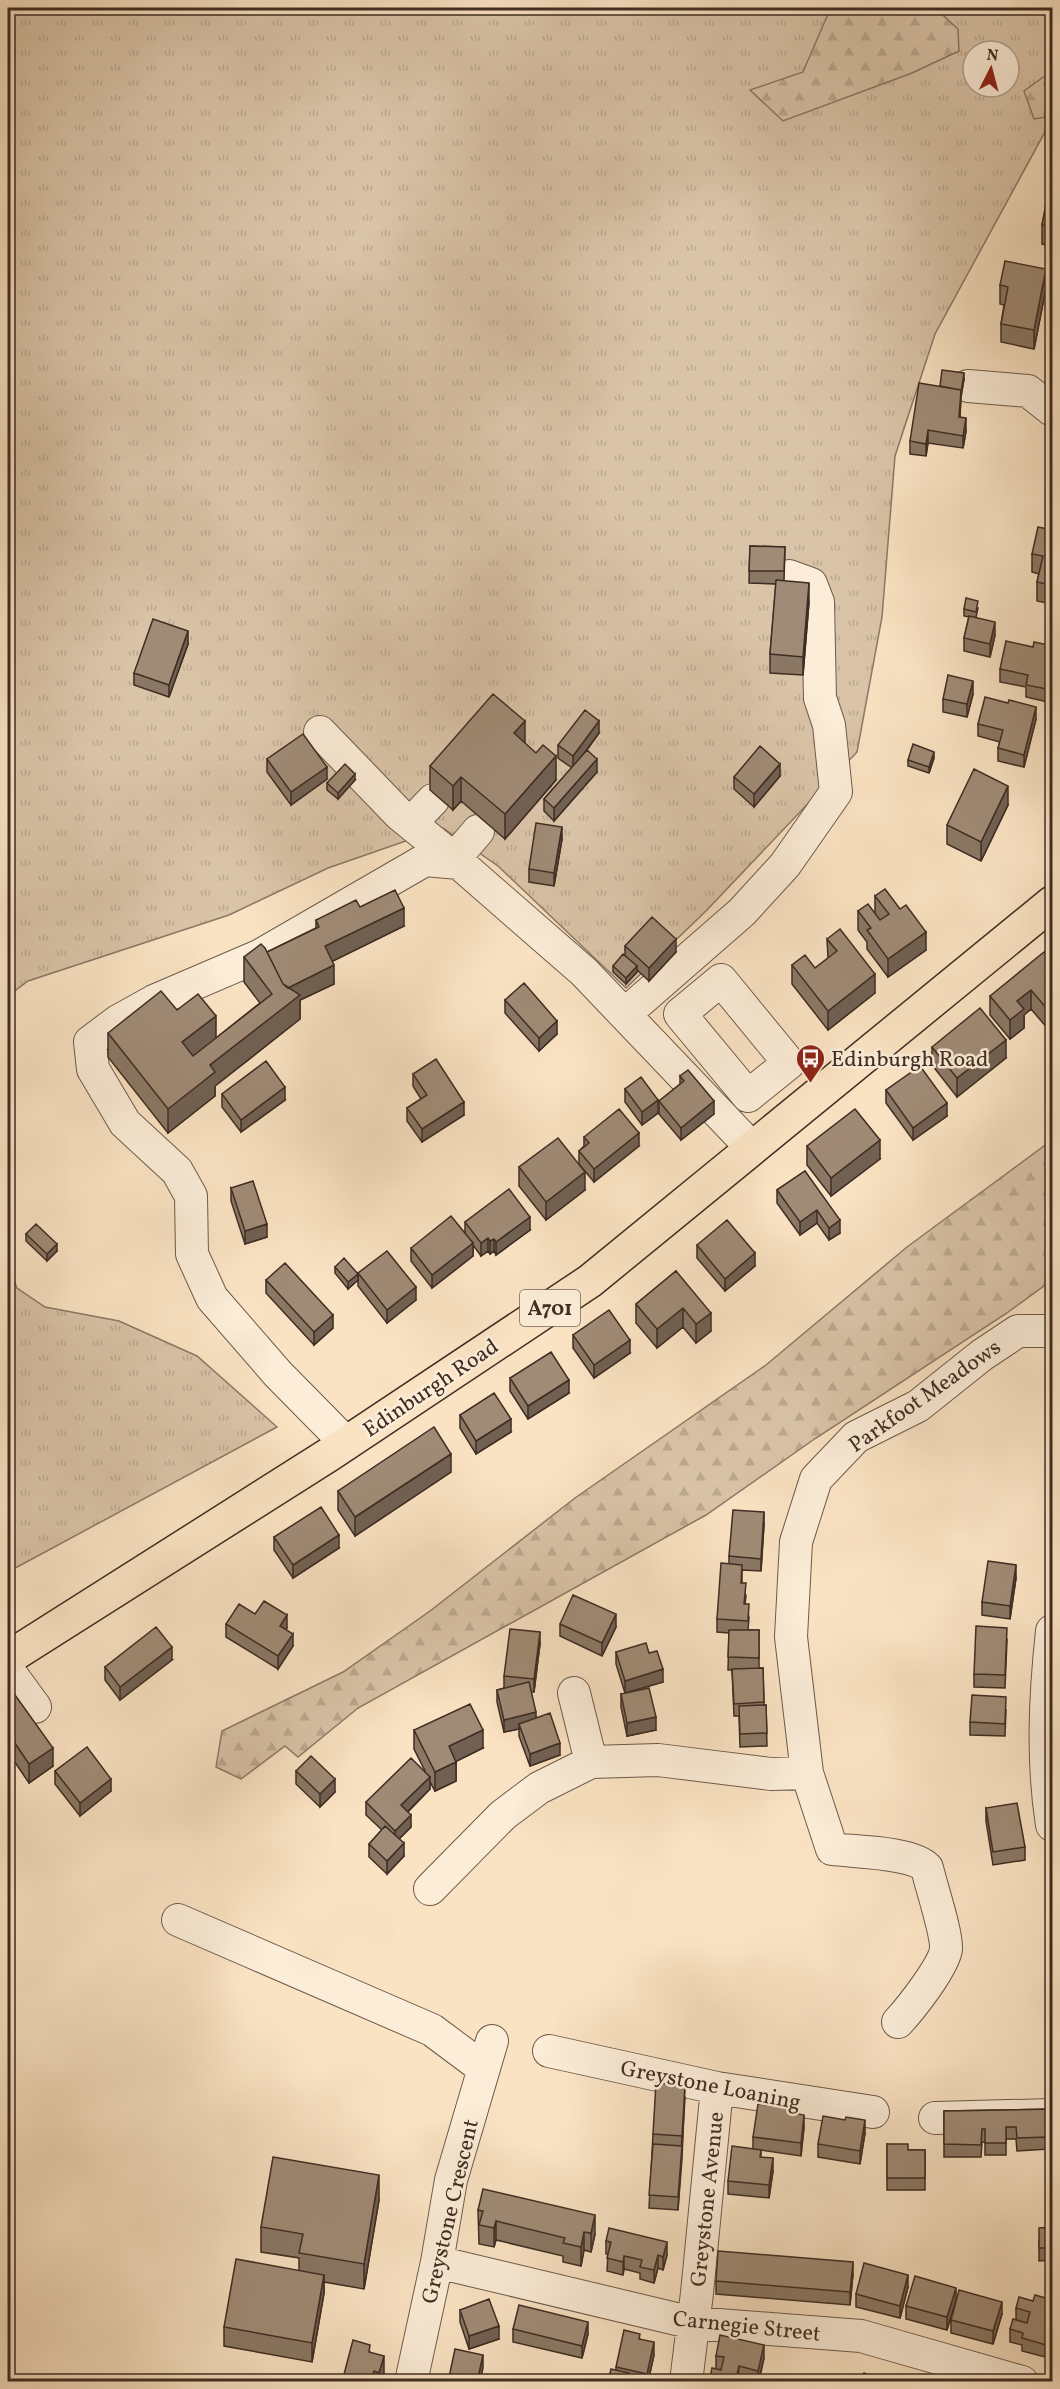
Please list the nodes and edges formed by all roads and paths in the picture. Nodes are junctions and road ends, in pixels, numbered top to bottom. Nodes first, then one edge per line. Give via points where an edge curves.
1 (968, 386) dead end
2 (1053, 410) edge
3 (789, 576) dead end
4 (320, 732) dead end
5 (433, 800) dead end
6 (411, 823) junction
7 (478, 831) dead end
8 (457, 861) junction
9 (1053, 903) edge
10 (680, 1014) dead end
11 (630, 1020) junction
12 (752, 1148) junction
13 (1053, 1331) edge
14 (346, 1443) junction
15 (1053, 1631) edge
16 (8, 1658) edge
17 (8, 1670) edge
18 (574, 1693) dead end
19 (35, 1707) dead end
20 (591, 1762) junction
21 (807, 1773) junction
22 (1053, 1825) edge
23 (430, 1888) dead end
24 (178, 1920) dead end
25 (898, 2022) dead end
26 (549, 2051) dead end
27 (717, 2088) junction
28 (873, 2112) dead end
29 (1053, 2115) edge
30 (935, 2118) dead end
31 (437, 2262) junction
32 (693, 2323) junction
33 (411, 2382) edge
34 (686, 2382) edge
35 (1022, 2382) edge

1 - 2 street via 1029,391
3 - 11 street via 810,584 818,602 820,698 829,725 836,792 785,865
4 - 6 street
5 - 6 street
6 - 8 street
7 - 8 street
8 - 11 street via 584,972
8 - 14 street via 425,860 259,956 145,1006 90,1042 93,1069 125,1123 177,1172 191,1196 192,1254 212,1299
9 - 12 main road, Edinburgh Road / A701
10 - 11 street
11 - 12 street
12 - 14 main road, Edinburgh Road / A701 via 590,1281
13 - 21 street, Parkfoot Meadows via 1018,1331 918,1406 856,1437 816,1479 796,1542 790,1637
14 - 16 main road, Edinburgh Road / A701
15 - 22 street via 1046,1691 1046,1752
17 - 19 street
18 - 20 street
20 - 21 street via 658,1760 771,1774
20 - 23 street via 539,1788 503,1815
21 - 25 street, Parkfoot Meadows via 832,1849 911,1859 927,1868 946,1949 913,2006
24 - 31 street, Greystone Crescent via 488,2055 451,2180
26 - 27 street, Greystone Loaning
27 - 28 street, Greystone Loaning
27 - 32 street, Greystone Avenue
29 - 30 street
31 - 32 street, Carnegie Street
31 - 33 street, Greystone Crescent
32 - 34 street, Greystone Avenue
32 - 35 street, Carnegie Street via 861,2336

